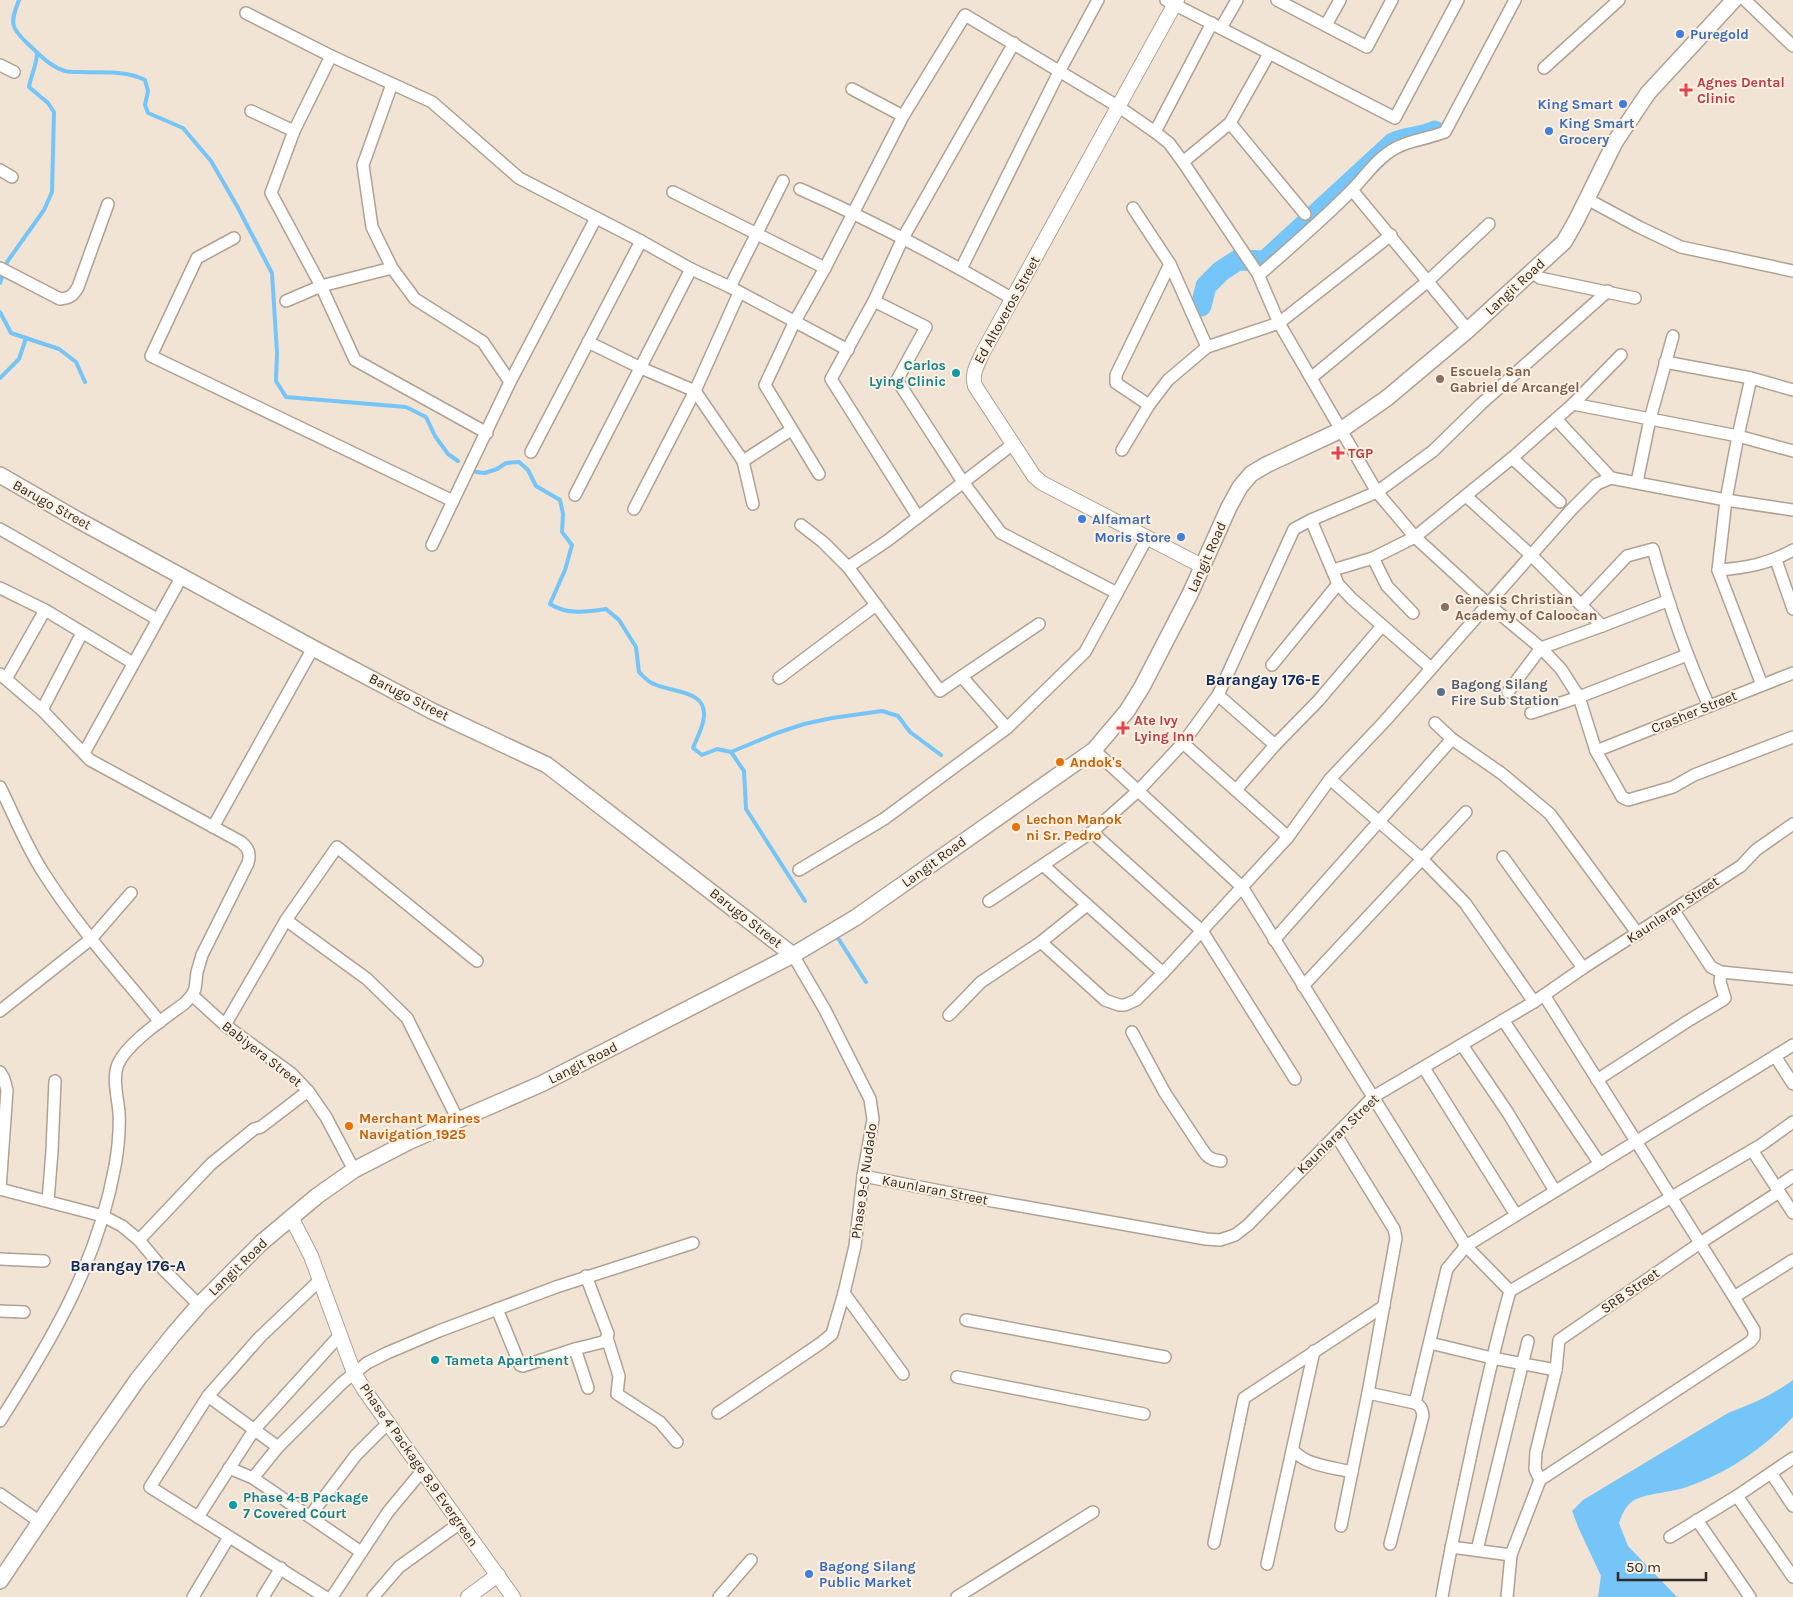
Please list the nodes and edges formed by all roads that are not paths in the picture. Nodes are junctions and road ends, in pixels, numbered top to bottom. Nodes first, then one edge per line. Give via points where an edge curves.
1 (1098, 0) edge
2 (1237, 0) edge
3 (1340, 0) edge
4 (1392, 0) edge
5 (1458, 0) edge
6 (1515, 0) edge
7 (1619, 0) edge
8 (1734, 0) edge
9 (1745, 0) edge
10 (1172, 1) edge
11 (1284, 2) edge
12 (246, 13) dead end
13 (1217, 25) junction
14 (1326, 25) junction
15 (1014, 43) junction
16 (1793, 46) edge
17 (1269, 54) junction
18 (330, 56) junction
19 (0, 66) edge
20 (1544, 68) dead end
21 (14, 72) dead end
22 (1059, 72) junction
23 (392, 84) junction
24 (852, 89) dead end
25 (1119, 107) junction
26 (251, 111) dead end
27 (903, 116) junction
28 (1230, 123) junction
29 (294, 130) junction
30 (1155, 132) junction
31 (1183, 162) junction
32 (0, 170) edge
33 (12, 177) dead end
34 (783, 181) dead end
35 (800, 188) dead end
36 (1352, 190) junction
37 (674, 192) dead end
38 (1587, 199) junction
39 (108, 204) dead end
40 (1133, 208) dead end
41 (853, 212) junction
42 (1306, 214) dead end
43 (596, 218) junction
44 (1489, 224) dead end
45 (756, 232) junction
46 (1391, 235) junction
47 (234, 238) dead end
48 (903, 238) junction
49 (641, 241) junction
50 (1170, 264) junction
51 (0, 268) edge
52 (392, 268) junction
53 (825, 268) junction
54 (691, 269) junction
55 (961, 269) junction
56 (1793, 271) edge
57 (1531, 272) junction
58 (1258, 274) junction
59 (1428, 281) junction
60 (321, 286) junction
61 (734, 290) junction
62 (1608, 291) junction
63 (1635, 298) dead end
64 (1013, 299) junction
65 (286, 301) dead end
66 (874, 301) junction
67 (795, 322) junction
68 (1279, 323) junction
69 (1468, 330) junction
70 (1673, 336) dead end
71 (588, 342) junction
72 (1207, 347) junction
73 (848, 350) junction
74 (1621, 355) dead end
75 (1665, 362) junction
76 (641, 368) junction
77 (1311, 378) junction
78 (1751, 378) junction
79 (510, 382) junction
80 (1793, 390) edge
81 (695, 391) junction
82 (1573, 404) junction
83 (1150, 405) junction
84 (1556, 419) junction
85 (1650, 419) junction
86 (791, 430) junction
87 (1342, 430) junction
88 (487, 432) junction
89 (1738, 436) junction
90 (1013, 444) junction
91 (1122, 450) dead end
92 (1793, 451) edge
93 (531, 452) dead end
94 (1512, 458) junction
95 (743, 461) junction
96 (819, 474) dead end
97 (0, 475) edge
98 (1611, 478) junction
99 (964, 482) junction
100 (1637, 482) junction
101 (1377, 492) junction
102 (575, 495) dead end
103 (1466, 496) junction
104 (1726, 500) junction
105 (453, 501) junction
106 (1560, 502) dead end
107 (753, 504) dead end
108 (634, 509) dead end
109 (1793, 510) edge
110 (918, 517) junction
111 (1311, 520) junction
112 (801, 525) dead end
113 (0, 529) edge
114 (1416, 537) junction
115 (1148, 538) junction
116 (432, 545) dead end
117 (1793, 550) edge
118 (1531, 555) junction
119 (1373, 558) junction
120 (1776, 560) junction
121 (1202, 566) junction
122 (848, 567) junction
123 (1332, 570) junction
124 (1718, 570) junction
125 (182, 576) junction
126 (1338, 584) junction
127 (0, 588) edge
128 (1117, 593) junction
129 (1668, 601) junction
130 (1488, 604) junction
131 (1582, 604) junction
132 (876, 605) junction
133 (1793, 609) edge
134 (44, 610) junction
135 (1413, 613) dead end
136 (157, 619) junction
137 (1039, 624) dead end
138 (1382, 626) junction
139 (1602, 626) junction
140 (82, 633) junction
141 (314, 648) junction
142 (1541, 648) junction
143 (1687, 655) junction
144 (133, 663) junction
145 (1272, 665) dead end
146 (1431, 668) junction
147 (1793, 673) edge
148 (3, 676) edge
149 (962, 677) junction
150 (779, 678) dead end
151 (1762, 686) junction
152 (1508, 692) dead end
153 (1218, 695) junction
154 (1579, 697) junction
155 (1709, 706) junction
156 (42, 710) junction
157 (1532, 713) dead end
158 (1435, 723) dead end
159 (1007, 728) junction
160 (1793, 737) edge
161 (1452, 739) junction
162 (1183, 743) junction
163 (1275, 745) junction
164 (1094, 750) junction
165 (1596, 752) junction
166 (84, 753) junction
167 (1330, 779) junction
168 (0, 787) edge
169 (1138, 790) junction
170 (1236, 790) junction
171 (1466, 812) dead end
172 (1379, 823) junction
173 (1793, 824) edge
174 (213, 827) junction
175 (1092, 832) junction
176 (1288, 837) junction
177 (1502, 857) dead end
178 (1422, 859) junction
179 (1043, 865) junction
180 (799, 870) dead end
181 (1242, 887) junction
182 (131, 893) dead end
183 (989, 901) dead end
184 (1087, 905) junction
185 (1674, 911) junction
186 (286, 920) junction
187 (1202, 931) junction
188 (1638, 934) junction
189 (91, 939) junction
190 (1274, 940) junction
191 (1041, 942) junction
192 (793, 955) junction
193 (477, 961) dead end
194 (1583, 968) junction
195 (1721, 972) junction
196 (1163, 973) junction
197 (1793, 979) edge
198 (1303, 986) junction
199 (192, 995) junction
200 (1544, 996) junction
201 (1534, 1002) junction
202 (0, 1011) edge
203 (949, 1014) dead end
204 (1504, 1020) junction
205 (160, 1022) junction
206 (225, 1025) junction
207 (1132, 1032) dead end
208 (1462, 1045) junction
209 (1793, 1045) edge
210 (1775, 1056) junction
211 (1424, 1068) junction
212 (0, 1072) edge
213 (1295, 1079) dead end
214 (1597, 1080) junction
215 (55, 1081) dead end
216 (1793, 1084) edge
217 (308, 1091) junction
218 (1373, 1097) junction
219 (458, 1120) junction
220 (1793, 1122) edge
221 (1336, 1135) junction
222 (1637, 1141) junction
223 (1752, 1150) junction
224 (1221, 1161) dead end
225 (1600, 1164) junction
226 (354, 1170) junction
227 (864, 1176) junction
228 (1793, 1176) edge
229 (0, 1189) edge
230 (1778, 1189) junction
231 (1555, 1191) junction
232 (1672, 1196) junction
233 (48, 1201) junction
234 (1793, 1213) edge
235 (1516, 1215) junction
236 (103, 1216) junction
237 (291, 1216) junction
238 (138, 1240) junction
239 (693, 1243) dead end
240 (1700, 1243) junction
241 (1466, 1246) junction
242 (0, 1259) edge
243 (1793, 1260) edge
244 (44, 1261) dead end
245 (586, 1276) junction
246 (320, 1280) junction
247 (1510, 1291) junction
248 (844, 1293) junction
249 (1734, 1297) junction
250 (199, 1305) junction
251 (1384, 1306) junction
252 (497, 1310) junction
253 (0, 1311) edge
254 (24, 1312) dead end
255 (966, 1320) dead end
256 (340, 1335) junction
257 (608, 1338) junction
258 (1528, 1342) dead end
259 (1430, 1343) junction
260 (575, 1348) junction
261 (1314, 1351) junction
262 (1165, 1357) dead end
263 (1492, 1358) junction
264 (1523, 1364) junction
265 (1556, 1370) junction
266 (354, 1372) junction
267 (903, 1374) dead end
268 (957, 1377) dead end
269 (588, 1388) dead end
270 (1368, 1393) junction
271 (208, 1396) junction
272 (1415, 1403) junction
273 (718, 1414) dead end
274 (1144, 1414) dead end
275 (0, 1421) edge
276 (388, 1423) junction
277 (254, 1430) junction
278 (677, 1442) dead end
279 (278, 1447) junction
280 (1293, 1450) junction
281 (1793, 1458) edge
282 (229, 1468) junction
283 (422, 1472) junction
284 (1352, 1472) junction
285 (1771, 1473) junction
286 (253, 1478) junction
287 (1540, 1480) junction
288 (0, 1494) edge
289 (1737, 1496) junction
290 (1793, 1506) edge
291 (1093, 1512) dead end
292 (310, 1516) junction
293 (198, 1517) junction
294 (1697, 1520) junction
295 (40, 1522) junction
296 (460, 1523) junction
297 (1341, 1526) dead end
298 (229, 1537) junction
299 (1670, 1537) dead end
300 (1214, 1543) dead end
301 (1390, 1544) dead end
302 (1451, 1547) junction
303 (1477, 1550) junction
304 (361, 1552) junction
305 (1511, 1555) junction
306 (751, 1560) dead end
307 (1268, 1564) dead end
308 (281, 1568) junction
309 (498, 1575) junction
310 (1793, 1577) edge
311 (0, 1581) edge
312 (193, 1597) edge
313 (263, 1597) edge
314 (325, 1597) edge
315 (332, 1597) edge
316 (373, 1597) edge
317 (468, 1597) edge
318 (513, 1597) edge
319 (719, 1597) edge
320 (957, 1597) edge
321 (1442, 1597) edge
322 (1507, 1597) edge
323 (1750, 1597) edge

1 - 22 street
2 - 13 street
3 - 14 street
4 - 14 street via 1367,47
5 - 17 street via 1395,118
6 - 36 street via 1445,132 1392,150
7 - 20 street
8 - 38 main road, Langit Road via 1648,93 1615,142
9 - 16 street
10 - 13 street
10 - 25 street, Ed Altoveros Street
11 - 14 street
12 - 18 street
13 - 17 street
13 - 30 street
15 - 22 street
15 - 27 street via 965,14
15 - 48 street
17 - 28 street
18 - 23 street
18 - 29 street
19 - 21 street
22 - 25 street
22 - 55 street
23 - 43 street via 432,102 519,178
23 - 52 street via 363,165 372,227
24 - 27 street
25 - 30 street
25 - 64 street, Ed Altoveros Street
26 - 29 street
27 - 41 street
28 - 31 street
28 - 42 street
29 - 60 street via 271,193
30 - 31 street via 1169,143
31 - 58 street
32 - 33 street
34 - 45 street
35 - 41 street
36 - 46 street
36 - 58 street via 1315,227
37 - 45 street
38 - 56 street via 1681,247
38 - 57 main road, Langit Road via 1564,242
39 - 51 street via 74,296 60,299
40 - 50 street
41 - 48 street
41 - 53 street
43 - 49 street
43 - 79 street
44 - 59 street
45 - 53 street
45 - 61 street
46 - 59 street
46 - 68 street
47 - 105 street via 197,258 151,356
48 - 55 street
48 - 66 street
49 - 54 street
49 - 71 street
50 - 72 street
50 - 83 street via 1116,375 1116,383
52 - 60 street
52 - 79 street via 415,300 483,342
53 - 67 street
54 - 61 street
54 - 76 street
55 - 64 street
57 - 62 street via 1540,278
57 - 69 main road, Langit Road
58 - 68 street
59 - 69 street
59 - 77 street
60 - 65 street
60 - 88 street via 354,360
61 - 67 street
61 - 81 street
62 - 63 street
62 - 101 street via 1433,451
64 - 90 street, Ed Altoveros Street via 983,352 973,380
66 - 73 street
66 - 99 street via 926,327 897,380
67 - 73 street
67 - 86 street via 765,385
68 - 72 street
68 - 77 street
69 - 87 main road, Langit Road via 1387,398
70 - 75 street
71 - 76 street
71 - 93 street
72 - 83 street via 1168,380
73 - 110 street via 831,380
74 - 82 street
75 - 78 street
75 - 85 street
76 - 81 street
76 - 102 street
77 - 87 street
78 - 80 street
78 - 89 street
79 - 88 street
81 - 95 street
81 - 108 street
82 - 84 street
82 - 85 street
83 - 91 street
84 - 94 street
84 - 98 street
85 - 89 street
85 - 100 street
86 - 95 street
86 - 96 street
87 - 101 street
87 - 121 main road, Langit Road via 1252,474 1240,487
88 - 105 street
89 - 92 street
89 - 104 street
90 - 99 street
90 - 115 street, Ed Altoveros Street via 1042,483
94 - 103 street
94 - 106 street
95 - 107 street
97 - 125 main road, Barugo Street
98 - 100 street
98 - 118 street via 1597,484
99 - 110 street
99 - 128 street via 1001,532
100 - 104 street
101 - 111 street
101 - 114 street
103 - 114 street
103 - 118 street
104 - 109 street
104 - 124 street
105 - 116 street
110 - 122 street
111 - 123 street
111 - 153 street via 1294,529
112 - 122 street via 824,542
113 - 136 street
114 - 119 street
114 - 130 street
115 - 121 street, Ed Altoveros Street
115 - 128 street
117 - 120 street
118 - 130 street
118 - 131 street
119 - 123 street
119 - 135 street via 1387,586
120 - 124 street
120 - 133 street
121 - 164 main road, Langit Road via 1142,687 1127,711
122 - 132 street
123 - 126 street
124 - 151 street
125 - 136 street
125 - 141 main road, Barugo Street
126 - 138 street
126 - 145 street
127 - 134 street
128 - 159 street via 1085,652
129 - 131 street via 1653,549 1626,556
129 - 139 street
129 - 143 street
130 - 142 street
130 - 146 street
131 - 139 street
132 - 149 street via 940,691
132 - 150 street
134 - 140 street
134 - 148 street
136 - 144 street
137 - 149 street
138 - 146 street
138 - 163 street via 1318,702
139 - 142 street
140 - 144 street
140 - 156 street
141 - 174 street
141 - 192 main road, Barugo Street via 547,766
142 - 152 street
142 - 154 street
143 - 154 street
143 - 155 street
144 - 166 street
146 - 167 street
147 - 151 street, Crasher Street
148 - 156 street
149 - 159 street
151 - 155 street, Crasher Street
153 - 162 street
153 - 163 street
154 - 157 street
154 - 165 street
155 - 165 street, Crasher Street
156 - 166 street
158 - 161 street
159 - 180 street via 884,819
160 - 165 street via 1702,772 1673,787 1628,800 1618,791
161 - 172 street
161 - 188 street via 1550,814
162 - 169 street
162 - 170 street
163 - 170 street
164 - 169 street
164 - 192 main road, Langit Road via 855,918
166 - 174 street via 90,760
167 - 172 street
167 - 176 street
168 - 189 street via 41,870
169 - 175 street
169 - 181 street
170 - 176 street
171 - 178 street
172 - 178 street
172 - 190 street
173 - 185 street, Kaunlaran Street via 1756,850 1741,866
174 - 199 street via 245,846 249,858 202,955
175 - 179 street
175 - 187 street
176 - 181 street
177 - 194 street
178 - 198 street
178 - 201 street via 1465,903
179 - 183 street
179 - 184 street
181 - 187 street
181 - 190 street
182 - 189 street
184 - 191 street
184 - 196 street
185 - 188 street, Kaunlaran Street
185 - 195 street via 1705,960
186 - 193 street via 337,847
186 - 206 street
186 - 219 street via 367,979 407,1018
187 - 196 street
187 - 213 street
188 - 194 street, Kaunlaran Street
189 - 202 street
189 - 205 street
190 - 198 street
191 - 196 street via 1105,1000 1114,1004 1126,1005 1136,1000
191 - 203 street via 981,982
192 - 219 main road, Langit Road via 541,1084
192 - 227 street, Phase 9-C Nudado via 870,1099 873,1119
194 - 200 street, Kaunlaran Street
195 - 197 street
195 - 214 street via 1723,1000
198 - 218 street
199 - 205 street
199 - 206 street, Babiyera Street
200 - 201 street, Kaunlaran Street
200 - 214 street
201 - 204 street, Kaunlaran Street
204 - 208 street, Kaunlaran Street
204 - 225 street
205 - 236 street via 128,1049 117,1069 118,1150
206 - 217 street, Babiyera Street via 292,1074
207 - 224 street via 1165,1093 1202,1149 1207,1156
208 - 211 street, Kaunlaran Street
208 - 231 street
209 - 210 street
210 - 216 street
210 - 222 street
211 - 218 street, Kaunlaran Street
211 - 235 street
212 - 229 street via 7,1090
214 - 222 street
215 - 233 street
217 - 226 street, Babiyera Street
217 - 238 street via 211,1164
218 - 221 street, Kaunlaran Street
218 - 241 street
219 - 226 main road, Langit Road
220 - 223 street
221 - 227 street, Kaunlaran Street via 1248,1225 1235,1235 1220,1240
221 - 251 street via 1394,1229 1395,1247
222 - 225 street
222 - 232 street
223 - 230 street
223 - 232 street
225 - 231 street
226 - 237 main road, Langit Road
227 - 248 street, Phase 9-C Nudado via 855,1246
228 - 230 street, SRB Street
229 - 233 street
230 - 234 street
230 - 240 street, SRB Street
231 - 235 street
232 - 240 street
232 - 247 street
233 - 236 street
235 - 241 street
236 - 238 street
236 - 275 street via 78,1286 54,1334
237 - 246 street, Phase 4 Package 8,9 Evergreen
237 - 250 main road, Langit Road
238 - 250 street
239 - 245 street
240 - 249 street
240 - 265 street, SRB Street via 1559,1340
241 - 247 street
241 - 259 street via 1447,1269
242 - 244 street
243 - 249 street
245 - 252 street
245 - 257 street
246 - 256 street, Phase 4 Package 8,9 Evergreen
246 - 271 street via 260,1337
247 - 263 street
248 - 267 street
248 - 273 street, Phase 9-C Nudado via 832,1334
249 - 287 street via 1754,1330 1750,1342
250 - 295 main road, Langit Road via 138,1379
251 - 261 street
251 - 270 street
252 - 260 street via 520,1365
252 - 266 street via 387,1353
253 - 254 street
255 - 262 street
256 - 266 street, Phase 4 Package 8,9 Evergreen
256 - 277 street
257 - 260 street
257 - 278 street via 618,1376 617,1394 660,1422
258 - 264 street
259 - 263 street
259 - 272 street
260 - 269 street
261 - 280 street
261 - 300 street via 1244,1398
263 - 264 street
263 - 302 street
264 - 265 street
264 - 303 street
265 - 287 street via 1536,1452 1534,1469
266 - 276 street, Phase 4 Package 8,9 Evergreen
266 - 279 street
268 - 274 street
270 - 272 street
270 - 284 street
271 - 277 street
271 - 293 street via 150,1487
272 - 301 street via 1423,1416
276 - 283 street, Phase 4 Package 8,9 Evergreen
276 - 292 street via 356,1455
277 - 279 street
277 - 282 street
279 - 286 street
280 - 284 street via 1310,1462
280 - 307 street
281 - 285 street
282 - 286 street
282 - 293 street
283 - 296 street, Phase 4 Package 8,9 Evergreen
283 - 304 street via 388,1512
284 - 297 street
285 - 289 street
285 - 290 street
286 - 292 street
287 - 305 street
288 - 295 street
289 - 294 street
289 - 310 street
291 - 320 street
292 - 304 street
293 - 298 street
294 - 299 street
294 - 323 street
295 - 311 main road, Langit Road
296 - 309 street, Phase 4 Package 8,9 Evergreen
296 - 316 street via 400,1567
298 - 308 street
298 - 312 street
302 - 303 street
302 - 321 street
303 - 305 street
304 - 315 street
305 - 322 street
306 - 319 street
308 - 313 street
308 - 314 street
309 - 317 street
309 - 318 street, Phase 4 Package 8,9 Evergreen

